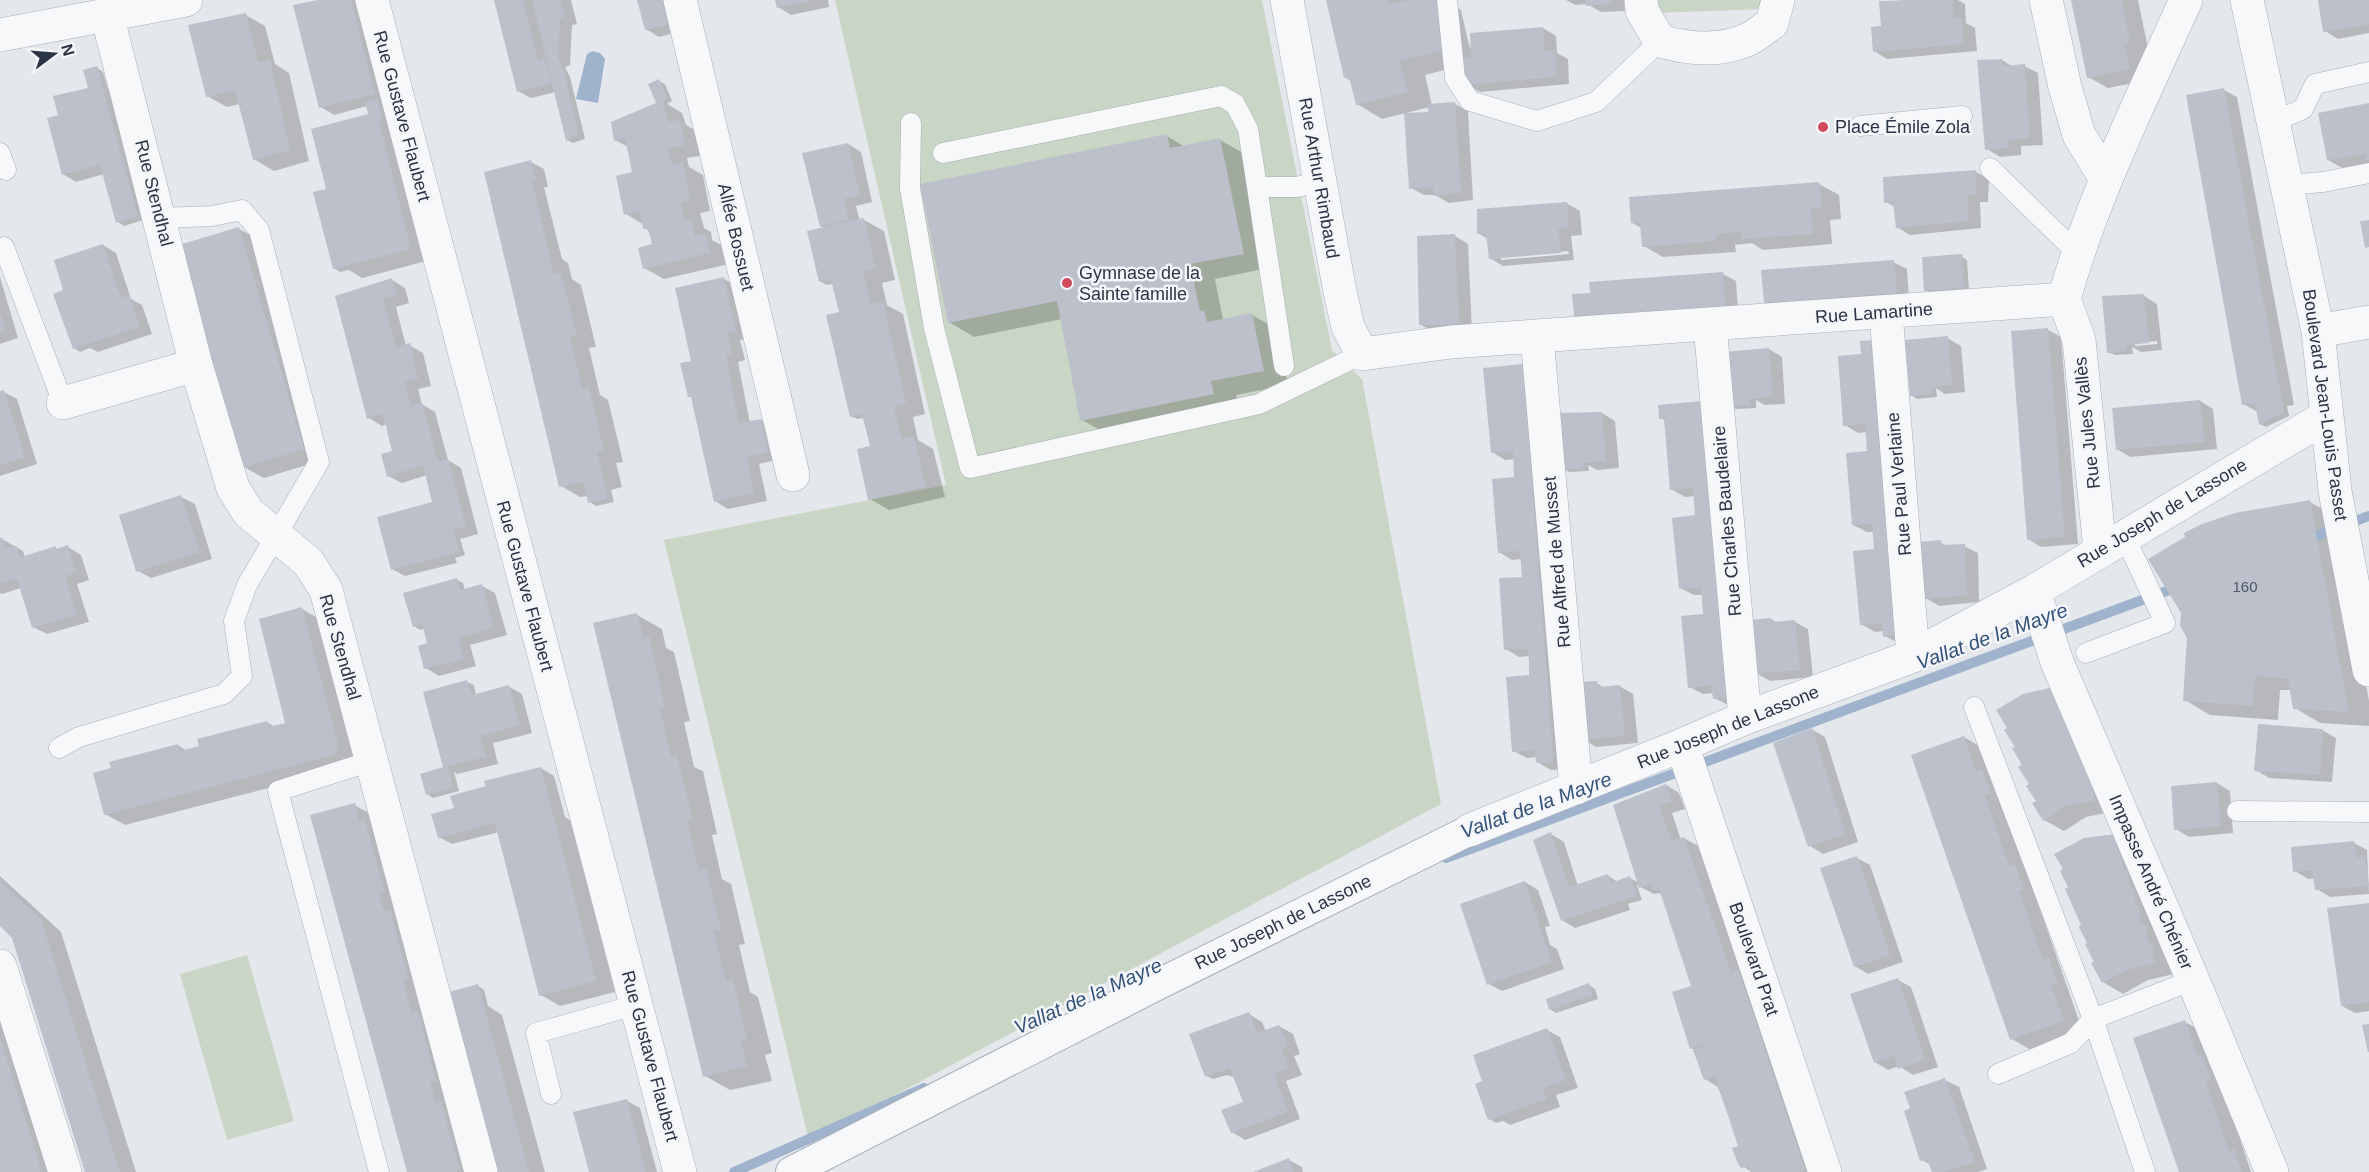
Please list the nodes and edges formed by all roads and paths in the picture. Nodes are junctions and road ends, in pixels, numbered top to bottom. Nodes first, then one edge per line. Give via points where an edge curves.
1 (186, 0) edge
2 (372, 0) edge
3 (680, 0) edge
4 (1287, 0) edge
5 (1448, 0) edge
6 (1641, 0) edge
7 (1778, 0) edge
8 (2046, 0) edge
9 (2186, 0) edge
10 (2247, 0) edge
11 (107, 15) junction
12 (0, 35) edge
13 (1660, 41) junction
14 (2369, 72) edge
15 (1962, 116) dead end
16 (2273, 122) junction
17 (911, 123) dead end
18 (1860, 126) dead end
19 (943, 153) dead end
20 (1990, 168) dead end
21 (2369, 173) edge
22 (2106, 179) junction
23 (1320, 181) junction
24 (2287, 185) junction
25 (1257, 187) junction
26 (161, 218) junction
27 (4, 247) dead end
28 (2077, 252) junction
29 (2064, 299) junction
30 (1886, 313) junction
31 (2369, 322) edge
32 (1710, 325) junction
33 (2318, 331) junction
34 (1537, 336) junction
35 (1362, 354) junction
36 (196, 365) junction
37 (1284, 366) dead end
38 (63, 403) joint
39 (2327, 416) junction
40 (793, 474) dead end
41 (277, 536) junction
42 (2112, 542) junction
43 (2034, 591) junction
44 (2086, 653) dead end
45 (1913, 656) junction
46 (2369, 670) edge
47 (1974, 707) dead end
48 (1745, 718) junction
49 (1682, 746) junction
50 (60, 748) dead end
51 (371, 761) junction
52 (1576, 788) junction
53 (2237, 812) dead end
54 (2369, 812) edge
55 (1470, 830) joint
56 (0, 966) edge
57 (2193, 980) junction
58 (636, 1005) junction
59 (2093, 1019) junction
60 (1998, 1074) dead end
61 (551, 1094) dead end
62 (65, 1172) edge
63 (379, 1172) edge
64 (481, 1172) edge
65 (680, 1172) edge
66 (791, 1172) edge
67 (1825, 1172) edge
68 (2145, 1172) edge
69 (2272, 1172) edge

1 - 11 street
2 - 58 street, Rue Gustave Flaubert
3 - 40 street, Allée Bossuet
4 - 23 street, Rue Arthur Rimbaud
5 - 13 lane via 1455,78 1470,101 1537,121 1596,102
6 - 13 street via 1642,11
7 - 13 street via 1772,23 1749,39 1720,47 1686,49
8 - 22 street via 2079,135
9 - 22 street
10 - 16 street, Boulevard Jean-Louis Passet
11 - 12 street
11 - 26 street, Rue Stendhal
14 - 16 lane via 2315,84 2303,109
15 - 18 lane
16 - 24 street, Boulevard Jean-Louis Passet
17 - 35 lane via 910,188 934,328 970,468 1259,404
19 - 25 lane via 1221,96 1235,104 1248,129
20 - 28 lane
21 - 24 lane
22 - 28 street
23 - 25 lane via 1297,188
23 - 35 street, Rue Arthur Rimbaud via 1348,327
24 - 33 street, Boulevard Jean-Louis Passet
25 - 37 lane
26 - 36 street, Rue Stendhal
26 - 41 lane via 212,216 242,210 259,230 319,462
27 - 38 lane
28 - 29 street
29 - 30 street, Rue Lamartine
29 - 42 street, Rue Jules Vallès via 2079,340
30 - 32 street, Rue Lamartine
30 - 45 street, Rue Paul Verlaine
31 - 33 street
32 - 34 street, Rue Lamartine
32 - 48 street, Rue Charles Baudelaire
33 - 39 street, Boulevard Jean-Louis Passet
34 - 35 street, Rue Lamartine
34 - 52 street, Rue Alfred de Musset
36 - 38 street
36 - 41 street, Rue Stendhal via 233,488 248,512
39 - 42 street, Rue Joseph de Lassone
39 - 46 street, Boulevard Jean-Louis Passet via 2335,492
41 - 50 lane via 247,585 234,621 242,676 224,694 79,737
41 - 51 street, Rue Stendhal via 308,562 326,590
42 - 43 street, Rue Joseph de Lassone
42 - 44 lane via 2165,623
43 - 45 street, Rue Joseph de Lassone
43 - 57 street, Impasse André Chénier via 2057,662
45 - 48 street, Rue Joseph de Lassone
47 - 59 lane
48 - 49 street, Rue Joseph de Lassone
49 - 52 street, Rue Joseph de Lassone
49 - 67 street, Boulevard Prat
51 - 63 lane via 278,791
51 - 64 street, Rue Stendhal
52 - 55 street, Rue Joseph de Lassone
53 - 54 lane
55 - 66 street, Rue Joseph de Lassone
56 - 62 street
57 - 59 lane
57 - 69 street, Impasse André Chénier
58 - 61 lane via 536,1033
58 - 65 street, Rue Gustave Flaubert
59 - 60 lane via 2071,1043
59 - 68 lane

